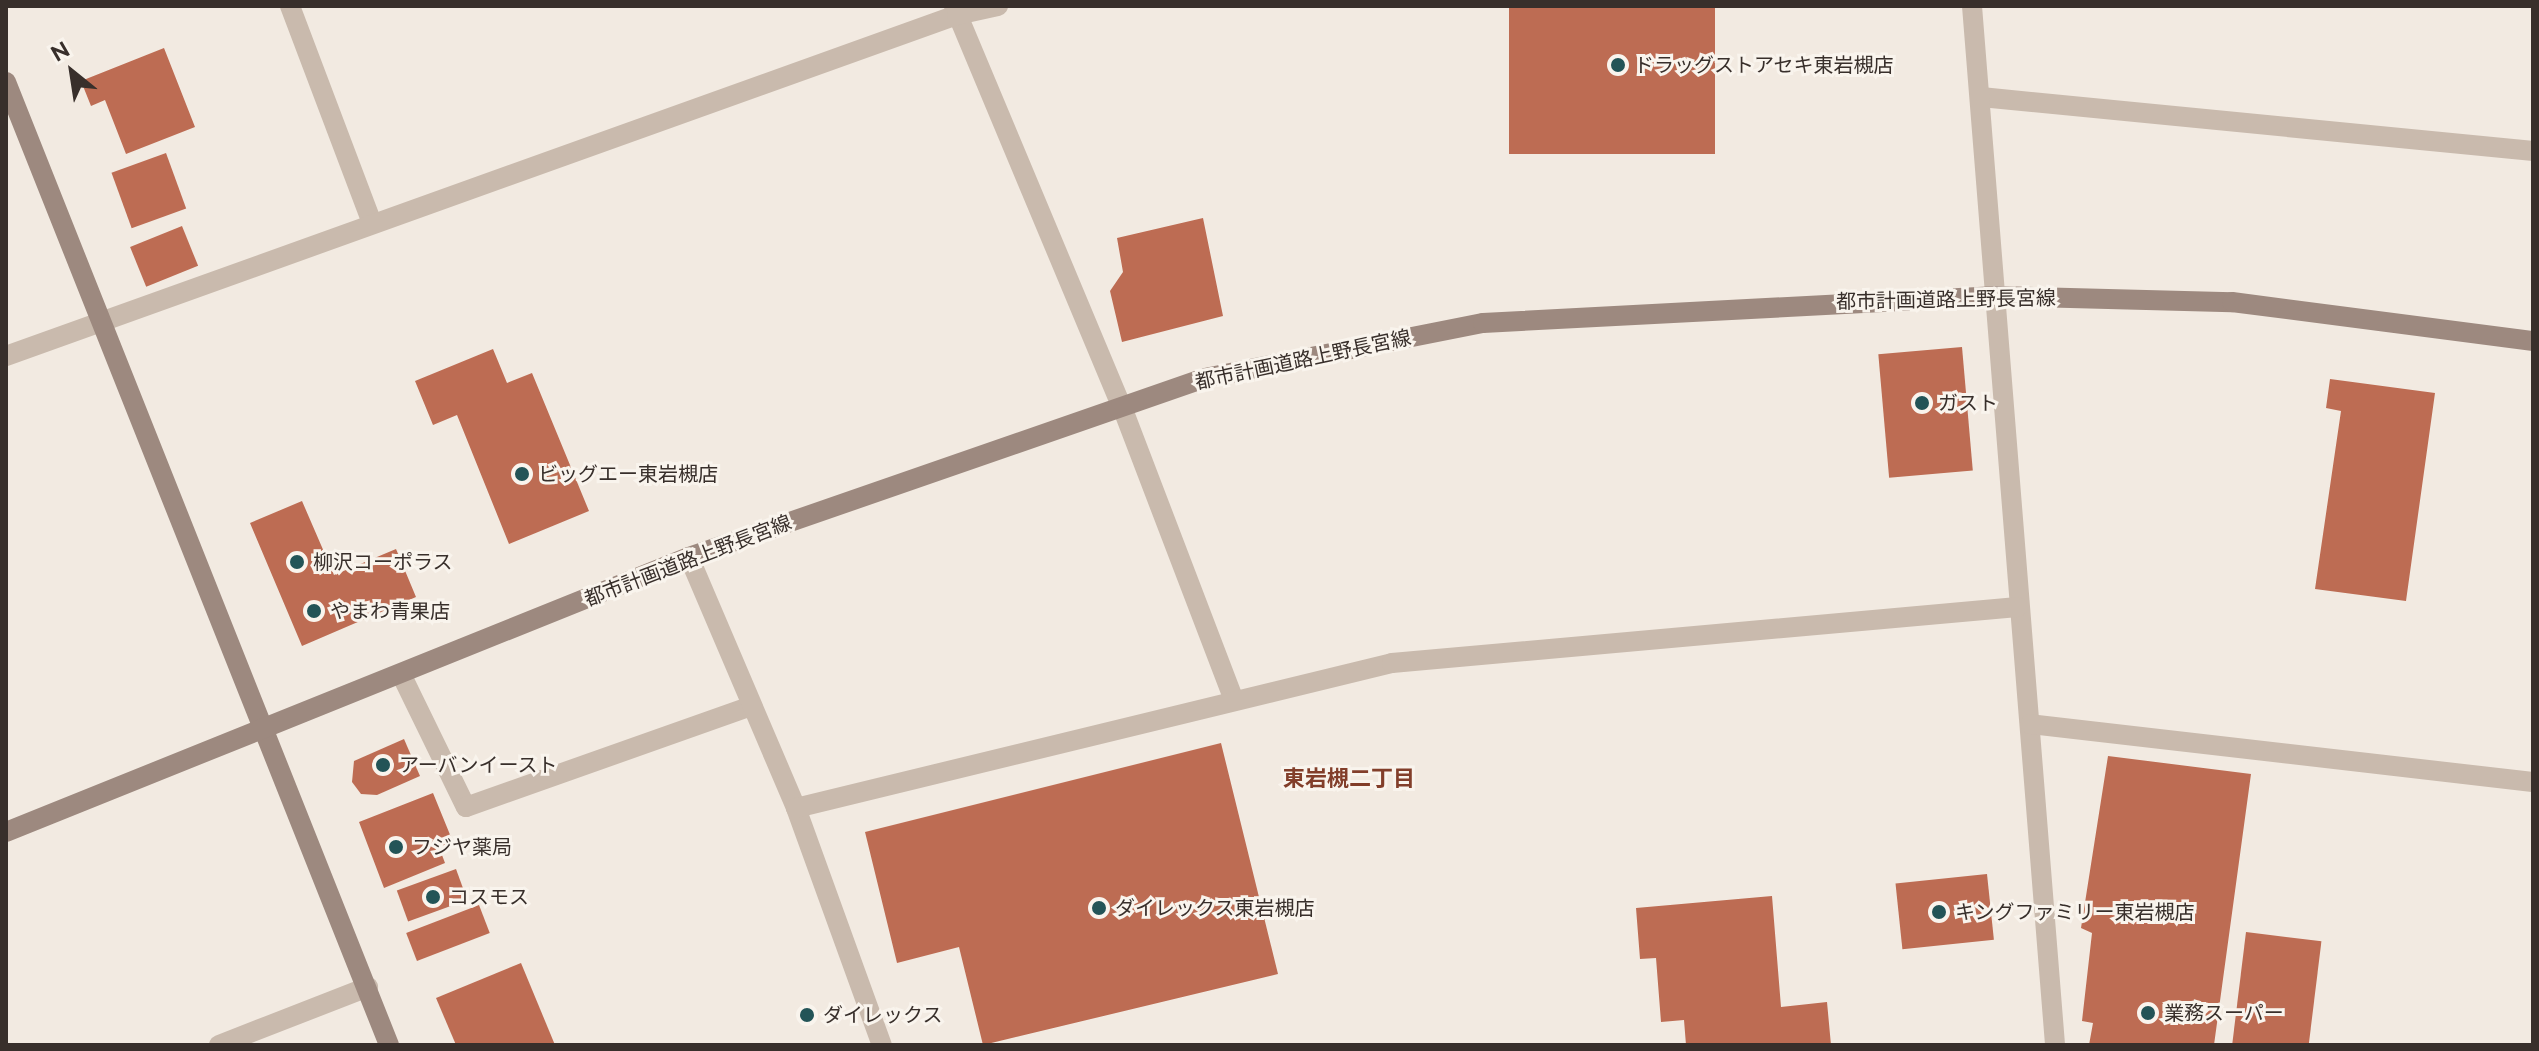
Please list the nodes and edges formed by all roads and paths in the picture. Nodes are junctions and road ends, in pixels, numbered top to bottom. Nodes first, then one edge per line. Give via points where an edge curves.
1 (290, 6) edge
2 (998, 6) edge
3 (1972, 6) edge
4 (955, 10) edge
5 (6, 82) edge
6 (1981, 97) junction
7 (2533, 151) edge
8 (372, 223) junction
9 (1997, 296) junction
10 (100, 320) junction
11 (2533, 341) edge
12 (6, 356) edge
13 (1122, 407) junction
14 (689, 557) junction
15 (2018, 607) junction
16 (401, 674) junction
17 (1233, 698) junction
18 (752, 706) junction
19 (2030, 724) junction
20 (266, 729) junction
21 (2533, 782) edge
22 (796, 808) junction
23 (6, 832) edge
24 (368, 987) junction
25 (219, 1045) edge
26 (389, 1045) edge
27 (882, 1045) edge
28 (2055, 1045) edge

1 - 8 street
2 - 4 street
3 - 6 street
4 - 8 street
4 - 13 street
5 - 10 street
6 - 7 street
6 - 9 street
8 - 10 street
9 - 11 street, 都市計画道路上野長宮線 via 2232,302
9 - 13 street, 都市計画道路上野長宮線 via 1483,323 1205,378
9 - 15 street
10 - 12 street
10 - 20 street
13 - 14 street, 都市計画道路上野長宮線
13 - 17 street
14 - 16 street, 都市計画道路上野長宮線
14 - 18 street
15 - 17 street via 1392,663
15 - 19 street
16 - 18 street via 466,807
16 - 20 street, 都市計画道路上野長宮線
17 - 22 street
18 - 22 street
19 - 21 street
19 - 28 street
20 - 23 street, 都市計画道路上野長宮線
20 - 24 street
22 - 27 street
24 - 25 street
24 - 26 street

